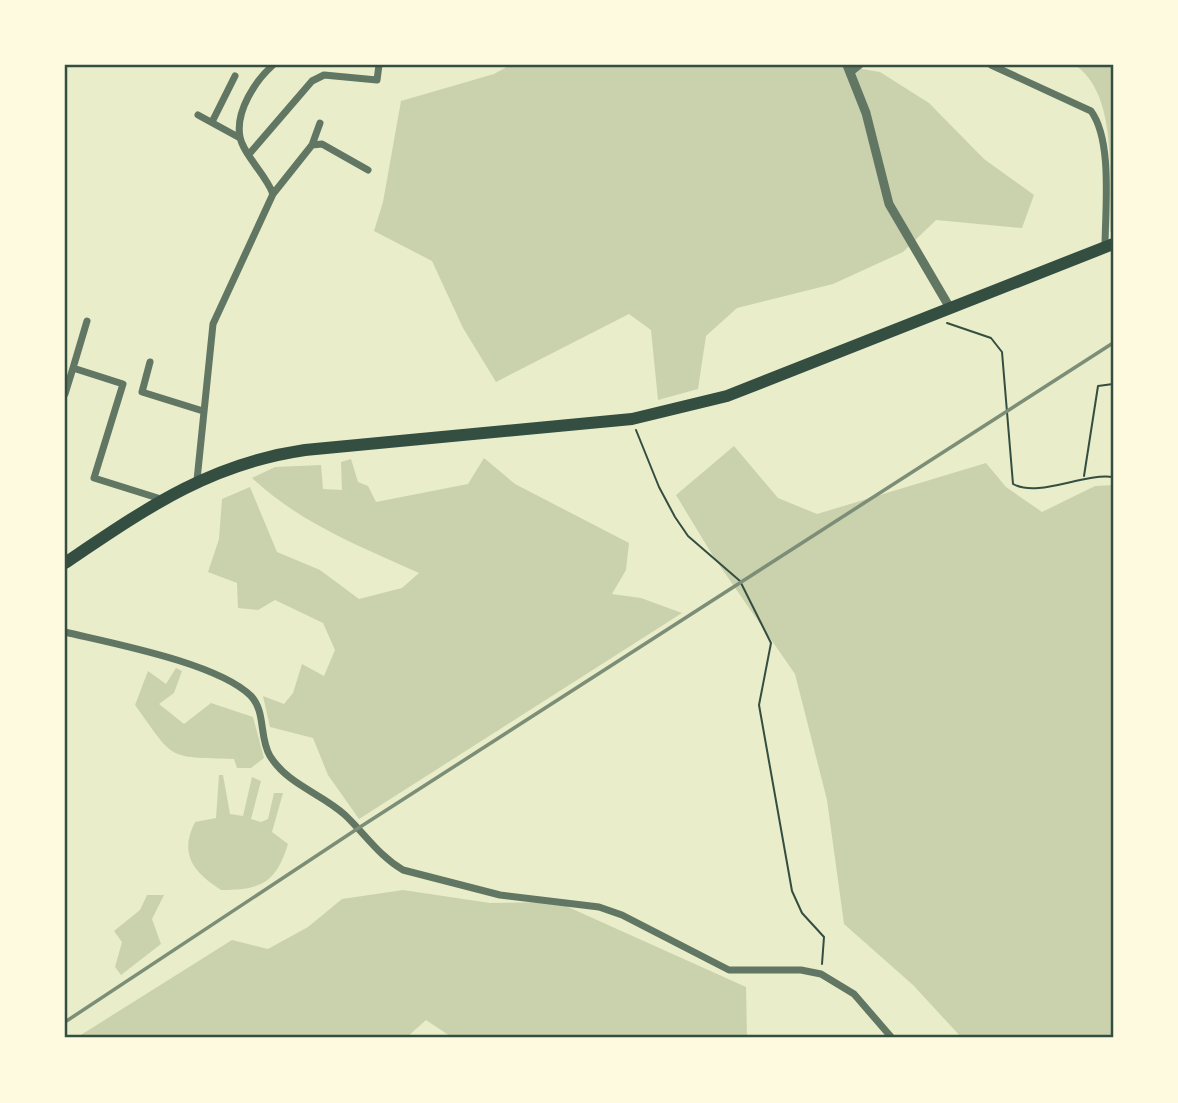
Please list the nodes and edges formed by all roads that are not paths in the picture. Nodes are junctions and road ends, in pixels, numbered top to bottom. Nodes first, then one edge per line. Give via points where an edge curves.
1 (273, 65) edge
2 (379, 65) edge
3 (860, 65) edge
4 (991, 65) edge
5 (849, 69) edge
6 (235, 76) dead end
7 (198, 115) dead end
8 (212, 122) junction
9 (320, 123) dead end
10 (240, 138) junction
11 (312, 145) junction
12 (250, 153) junction
13 (368, 170) dead end
14 (273, 194) junction
15 (1109, 246) edge
16 (950, 308) junction
17 (87, 321) dead end
18 (150, 362) dead end
19 (73, 368) junction
20 (65, 394) edge
21 (203, 411) junction
22 (197, 480) junction
23 (161, 499) junction
24 (65, 563) edge
25 (65, 632) edge
26 (892, 1038) edge

1 - 10 street via 257,79
2 - 12 street via 377,79 324,75 312,81
3 - 5 street
4 - 15 street via 1091,111 1100,123
5 - 16 street via 890,204
6 - 8 street
7 - 8 street
8 - 10 street
9 - 11 street
10 - 12 street
11 - 13 street via 322,144
11 - 14 street
12 - 14 street
14 - 21 street via 212,324
15 - 16 highway
16 - 22 highway via 727,396 632,419 294,452 259,458
17 - 19 street
18 - 21 street via 142,392
19 - 20 street
19 - 23 street via 123,384 94,478
21 - 22 street
22 - 23 highway
23 - 24 highway
25 - 26 street via 163,655 251,696 265,746 278,766 345,815 390,863 403,870 500,895 599,907 729,970 821,974 854,994

